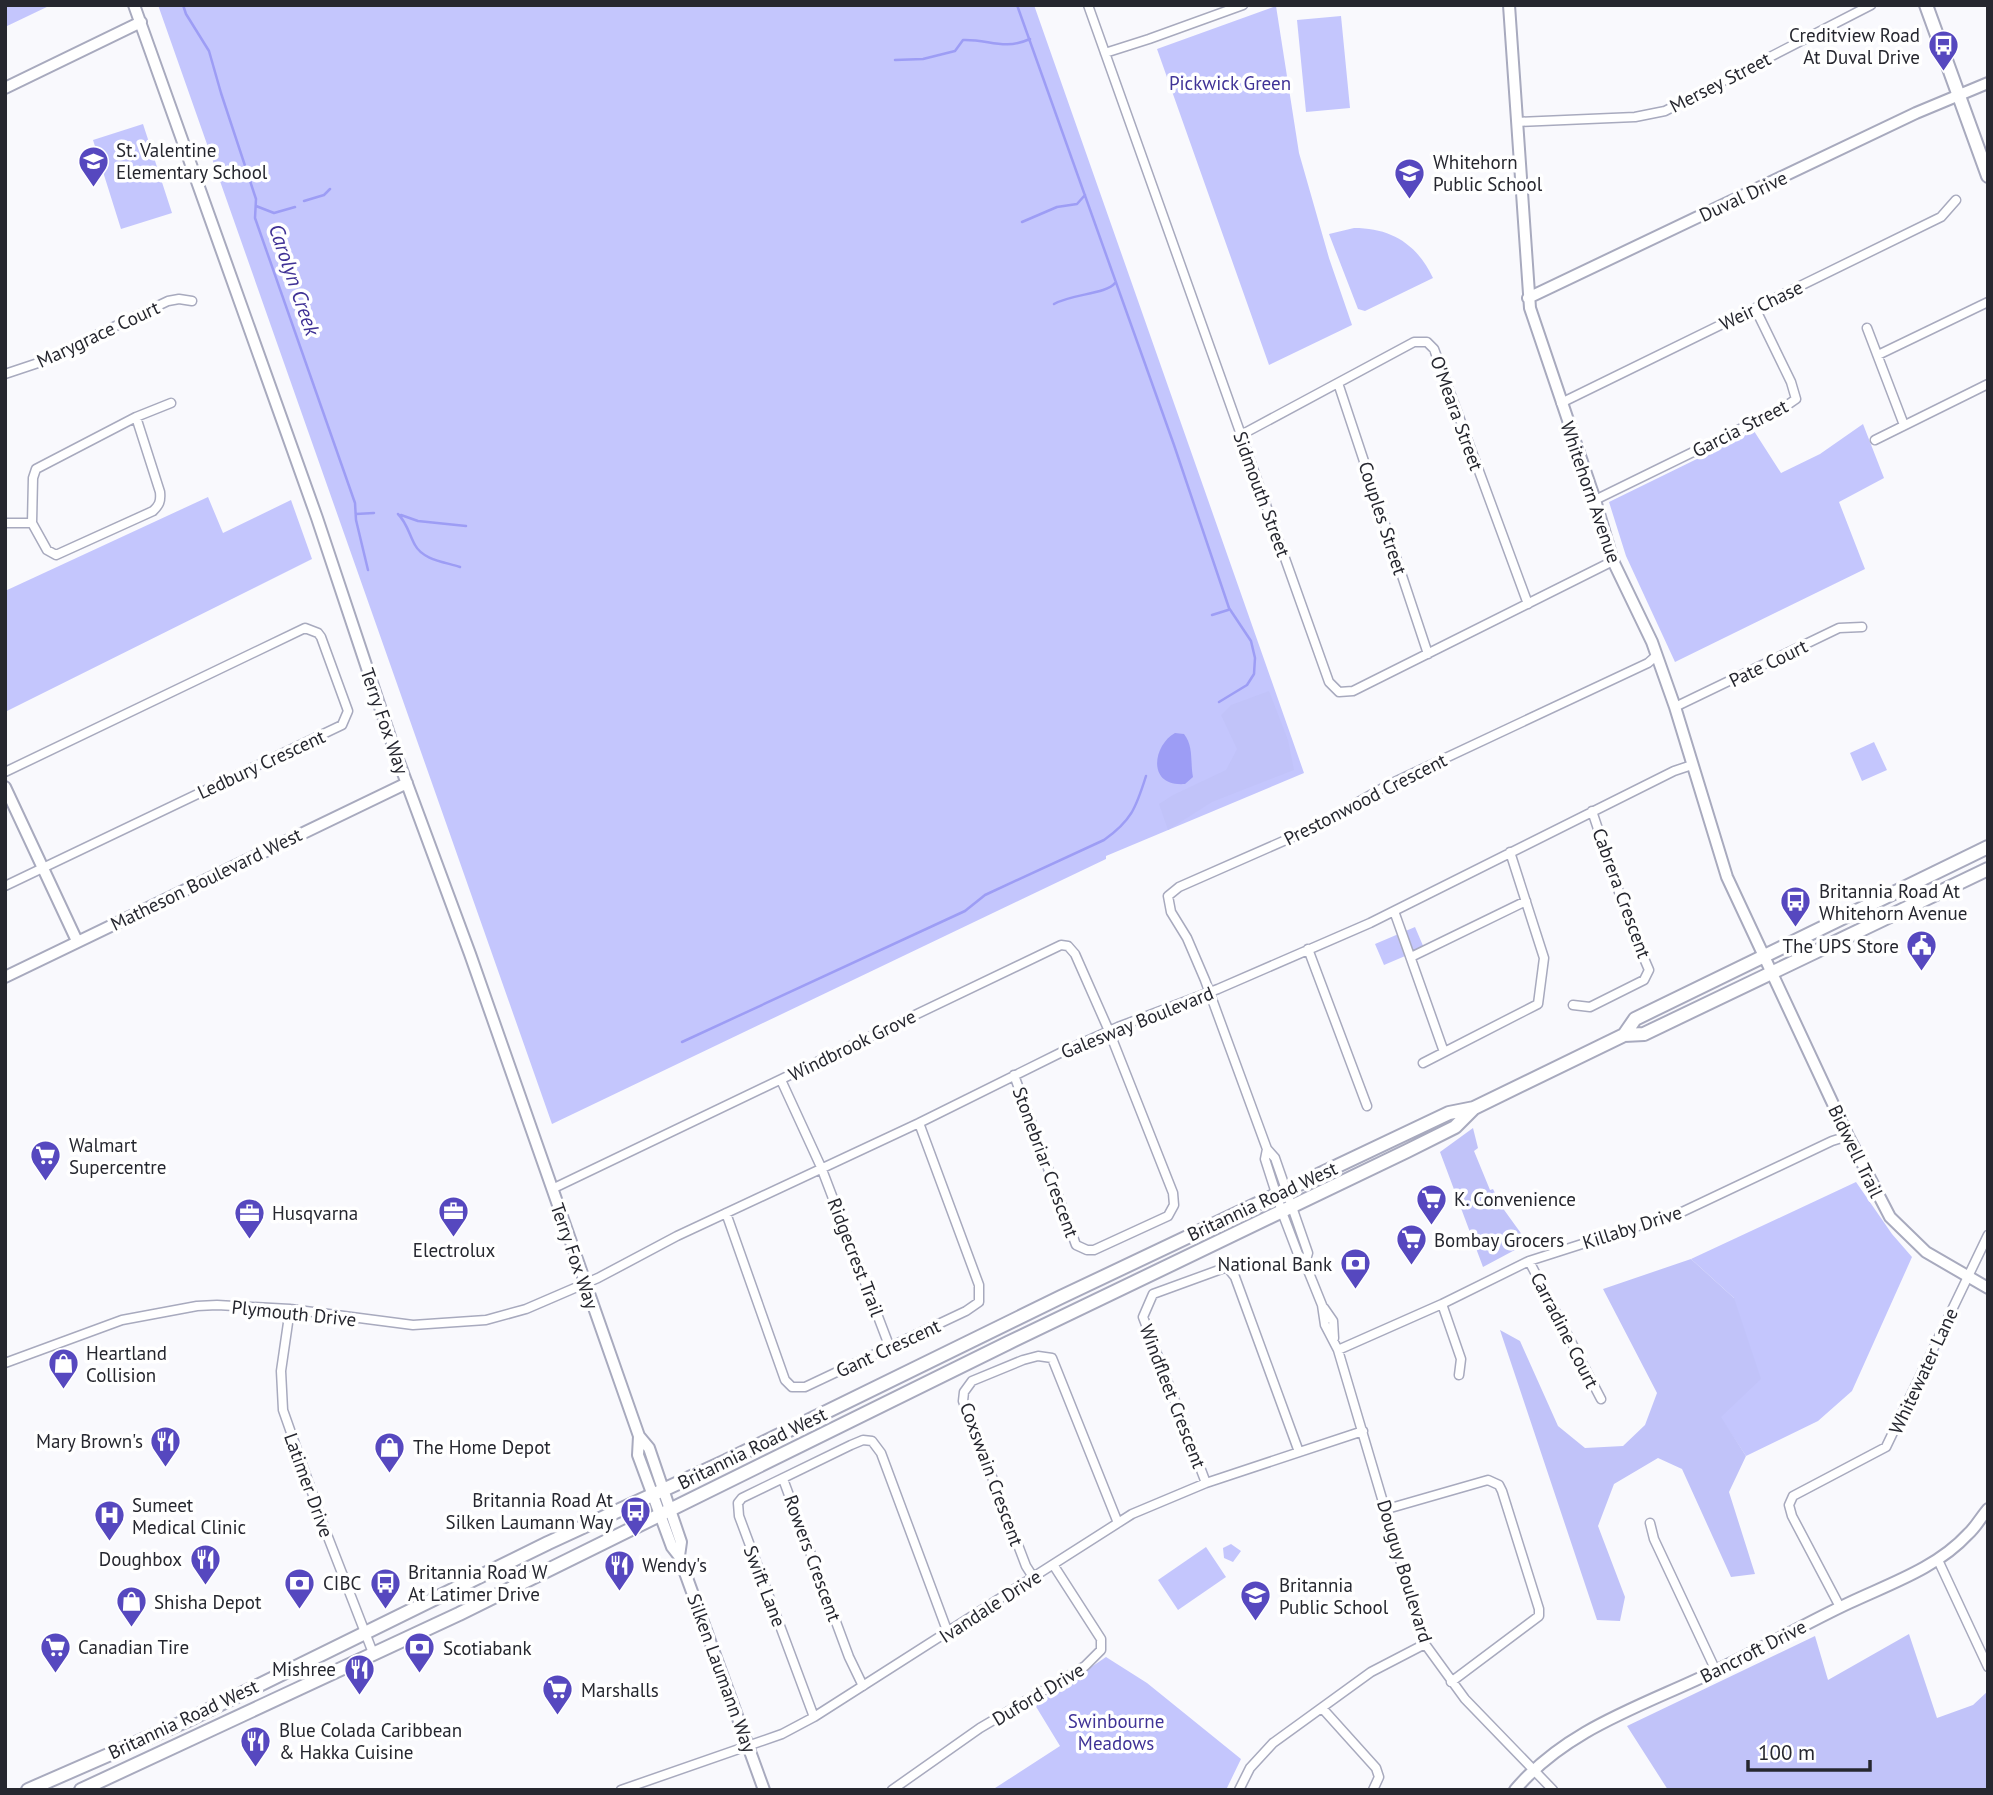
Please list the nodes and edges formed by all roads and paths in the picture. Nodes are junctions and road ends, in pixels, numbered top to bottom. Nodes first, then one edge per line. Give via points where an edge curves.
1 (134, 5) edge
2 (1088, 5) edge
3 (1243, 5) edge
4 (1509, 5) edge
5 (1871, 5) edge
6 (1926, 5) edge
7 (141, 22) junction
8 (1105, 52) junction
9 (1988, 83) edge
10 (5, 88) edge
11 (1958, 94) junction
12 (1517, 122) junction
13 (1988, 176) edge
14 (1956, 200) dead end
15 (1528, 298) junction
16 (192, 301) dead end
17 (1988, 302) edge
18 (1755, 308) junction
19 (1867, 328) dead end
20 (1878, 355) junction
21 (5, 374) edge
22 (1338, 383) junction
23 (1988, 384) edge
24 (171, 403) dead end
25 (1561, 403) junction
26 (136, 417) junction
27 (1905, 425) junction
28 (1241, 435) junction
29 (1875, 440) dead end
30 (1595, 500) junction
31 (5, 523) edge
32 (32, 523) junction
33 (1613, 561) junction
34 (1528, 604) junction
35 (1862, 627) dead end
36 (1428, 654) junction
37 (1657, 655) junction
38 (1675, 707) junction
39 (1692, 765) junction
40 (5, 772) edge
41 (407, 783) junction
42 (5, 787) edge
43 (1592, 811) junction
44 (1988, 847) edge
45 (1510, 852) junction
46 (43, 868) junction
47 (1988, 869) edge
48 (5, 886) edge
49 (1526, 901) junction
50 (1394, 911) junction
51 (78, 941) junction
52 (1308, 949) junction
53 (1411, 957) junction
54 (1764, 957) junction
55 (1772, 974) junction
56 (5, 977) edge
57 (1210, 992) junction
58 (1573, 1005) dead end
59 (1109, 1031) junction
60 (1624, 1035) junction
61 (1444, 1052) junction
62 (1423, 1063) dead end
63 (1014, 1075) junction
64 (781, 1080) junction
65 (1367, 1106) dead end
66 (919, 1123) junction
67 (1848, 1136) junction
68 (821, 1167) junction
69 (552, 1189) junction
70 (1284, 1201) junction
71 (726, 1213) junction
72 (1988, 1235) edge
73 (1529, 1261) junction
74 (1968, 1276) junction
75 (584, 1284) junction
76 (1988, 1287) edge
77 (1442, 1304) junction
78 (290, 1310) junction
79 (1336, 1345) junction
80 (890, 1348) junction
81 (5, 1363) edge
82 (1459, 1375) dead end
83 (1601, 1399) dead end
84 (1363, 1431) junction
85 (1298, 1452) junction
86 (783, 1479) junction
87 (1206, 1483) junction
88 (658, 1493) junction
89 (1387, 1509) junction
90 (1988, 1509) edge
91 (666, 1513) junction
92 (1118, 1523) junction
93 (1650, 1523) dead end
94 (1938, 1560) junction
95 (1054, 1566) junction
96 (1033, 1577) junction
97 (1840, 1607) junction
98 (948, 1633) junction
99 (365, 1634) junction
100 (1425, 1644) junction
101 (373, 1654) junction
102 (1988, 1667) edge
103 (1716, 1671) junction
104 (1451, 1682) junction
105 (863, 1686) junction
106 (1322, 1708) junction
107 (814, 1717) junction
108 (748, 1745) junction
109 (1532, 1770) junction
110 (648, 1780) junction
111 (29, 1790) edge
112 (80, 1790) edge
113 (621, 1790) edge
114 (651, 1790) edge
115 (764, 1790) edge
116 (892, 1790) edge
117 (1239, 1790) edge
118 (1373, 1790) edge
119 (1515, 1790) edge
120 (1553, 1790) edge

1 - 7 street, Terry Fox Way
2 - 8 street, Sidmouth Street
3 - 8 street
4 - 12 street, Whitehorn Avenue
5 - 12 street, Mersey Street via 1665,111 1635,117
6 - 11 main road
7 - 10 street
7 - 41 street, Terry Fox Way
8 - 28 street, Sidmouth Street
9 - 11 street, Duval Drive
11 - 13 main road
11 - 15 street, Duval Drive
12 - 15 street, Whitehorn Avenue
14 - 18 street, Weir Chase via 1941,217
15 - 25 street, Whitehorn Avenue
16 - 21 street, Marygrace Court via 168,301
17 - 20 street
18 - 25 street, Weir Chase
18 - 30 street, Garcia Street via 1796,399
19 - 20 street
20 - 27 street
22 - 28 street, O'Meara Street
22 - 34 street, O'Meara Street via 1414,342 1427,342 1434,349
22 - 36 street, Couples Street
23 - 27 street
24 - 26 street
25 - 30 street, Whitehorn Avenue
26 - 32 street via 36,469
26 - 32 street via 160,492 158,506 56,555 47,550
27 - 29 street
28 - 36 street, Sidmouth Street via 1329,682 1339,692 1353,691
30 - 33 street, Whitehorn Avenue
31 - 32 street
33 - 34 street, Sidmouth Street
33 - 37 street, Whitehorn Avenue
34 - 36 street, Sidmouth Street
35 - 38 street, Pate Court via 1839,628
37 - 38 street, Whitehorn Avenue
37 - 57 street, Prestonwood Crescent via 1388,785 1312,828 1179,887 1168,896 1171,912
38 - 39 street, Whitehorn Avenue
39 - 43 street, Galesway Boulevard
39 - 54 street, Whitehorn Avenue via 1727,877
40 - 46 street, Ledbury Crescent via 305,628 321,637 348,711 342,725
41 - 51 street, Matheson Boulevard West
41 - 69 street, Terry Fox Way
42 - 46 street
43 - 45 street, Galesway Boulevard
43 - 58 street, Cabrera Crescent via 1649,970 1644,980 1590,1007
44 - 54 main road, Britannia Road West
45 - 49 street
45 - 50 street, Galesway Boulevard
46 - 48 street
46 - 51 street
47 - 55 main road, Britannia Road West
49 - 53 street
49 - 61 street via 1544,958 1538,1004
50 - 52 street, Galesway Boulevard
50 - 53 street
51 - 56 street, Matheson Boulevard West
52 - 57 street, Galesway Boulevard
52 - 65 street
53 - 61 street
54 - 55 street, Bidwell Trail
54 - 60 main road, Britannia Road West via 1635,1019
55 - 60 main road, Britannia Road West via 1644,1034
55 - 67 street, Bidwell Trail
57 - 59 street, Galesway Boulevard
57 - 70 street, Douguy Boulevard via 1266,1149 1275,1157
59 - 63 street, Galesway Boulevard
59 - 63 street, Stonebriar Crescent via 1173,1193 1174,1205 1168,1216 1094,1250 1076,1245
59 - 64 street, Windbrook Grove via 1075,954 1061,945
60 - 70 main road, Britannia Road West via 1475,1108 1449,1113
61 - 62 street
63 - 66 street, Galesway Boulevard
64 - 68 street, Ridgecrest Trail
64 - 69 street, Windbrook Grove
66 - 68 street, Galesway Boulevard
66 - 80 street, Gant Crescent via 980,1295 974,1307
67 - 73 street, Killaby Drive via 1682,1212
67 - 74 street, Bidwell Trail via 1895,1223 1926,1252
68 - 71 street, Galesway Boulevard
68 - 80 street, Ridgecrest Trail
69 - 75 street, Terry Fox Way
70 - 79 street, Douguy Boulevard via 1308,1252 1305,1263
70 - 88 main road, Britannia Road West
70 - 91 main road, Britannia Road West
71 - 75 street, Galesway Boulevard
71 - 80 street, Gant Crescent via 790,1386 805,1387
72 - 74 street
73 - 77 street, Killaby Drive
73 - 83 street, Carradine Court
74 - 76 street, Bidwell Trail
74 - 97 street, Whitewater Lane via 1886,1447 1793,1496 1789,1505
75 - 78 street, Plymouth Drive via 486,1320 413,1325
75 - 88 street, Terry Fox Way via 639,1436 638,1455
77 - 79 street, Killaby Drive
77 - 82 street via 1461,1359
78 - 81 street, Plymouth Drive via 218,1305 156,1312
78 - 99 street, Latimer Drive via 281,1371 283,1410
79 - 84 street, Douguy Boulevard
84 - 85 street, Ivandale Drive
84 - 89 street, Douguy Boulevard
85 - 87 street, Ivandale Drive
85 - 87 street, Windfleet Crescent via 1235,1277 1227,1267 1153,1294 1143,1317
86 - 98 street, Rowers Crescent via 851,1445 872,1441 881,1453
86 - 105 street, Rowers Crescent
86 - 107 street, Swift Lane via 742,1498 739,1516
87 - 92 street, Ivandale Drive
88 - 91 street, Terry Fox Way
88 - 99 main road, Britannia Road West
89 - 100 street, Douguy Boulevard
89 - 104 street via 1488,1480 1502,1492 1539,1616
90 - 94 street, Bancroft Drive via 1968,1535
91 - 101 main road, Britannia Road West
91 - 108 street, Silken Laumann Way via 681,1542 679,1556
92 - 95 street, Ivandale Drive
92 - 96 street, Coxswain Crescent via 1052,1358 1023,1360 972,1381 963,1401
93 - 103 street
94 - 97 street, Bancroft Drive
94 - 102 street
95 - 96 street, Ivandale Drive
95 - 116 street, Duford Drive via 1101,1639 1101,1650 1085,1666 980,1728
96 - 98 street, Ivandale Drive
97 - 103 street, Bancroft Drive
98 - 105 street, Ivandale Drive
99 - 101 street, Latimer Drive
99 - 111 main road, Britannia Road West via 186,1721
100 - 104 street, Douguy Boulevard
100 - 106 street via 1371,1672
101 - 112 main road, Britannia Road West
103 - 109 street, Bancroft Drive via 1601,1722
104 - 109 street, Douguy Boulevard
105 - 107 street, Ivandale Drive
106 - 117 street via 1273,1743 1250,1768
106 - 118 street via 1376,1768 1379,1777
107 - 108 street, Ivandale Drive
108 - 110 street, Ivandale Drive
108 - 115 street, Silken Laumann Way
109 - 119 street, Bancroft Drive
109 - 120 street, Douguy Boulevard
110 - 113 street, Ivandale Drive
110 - 114 street

